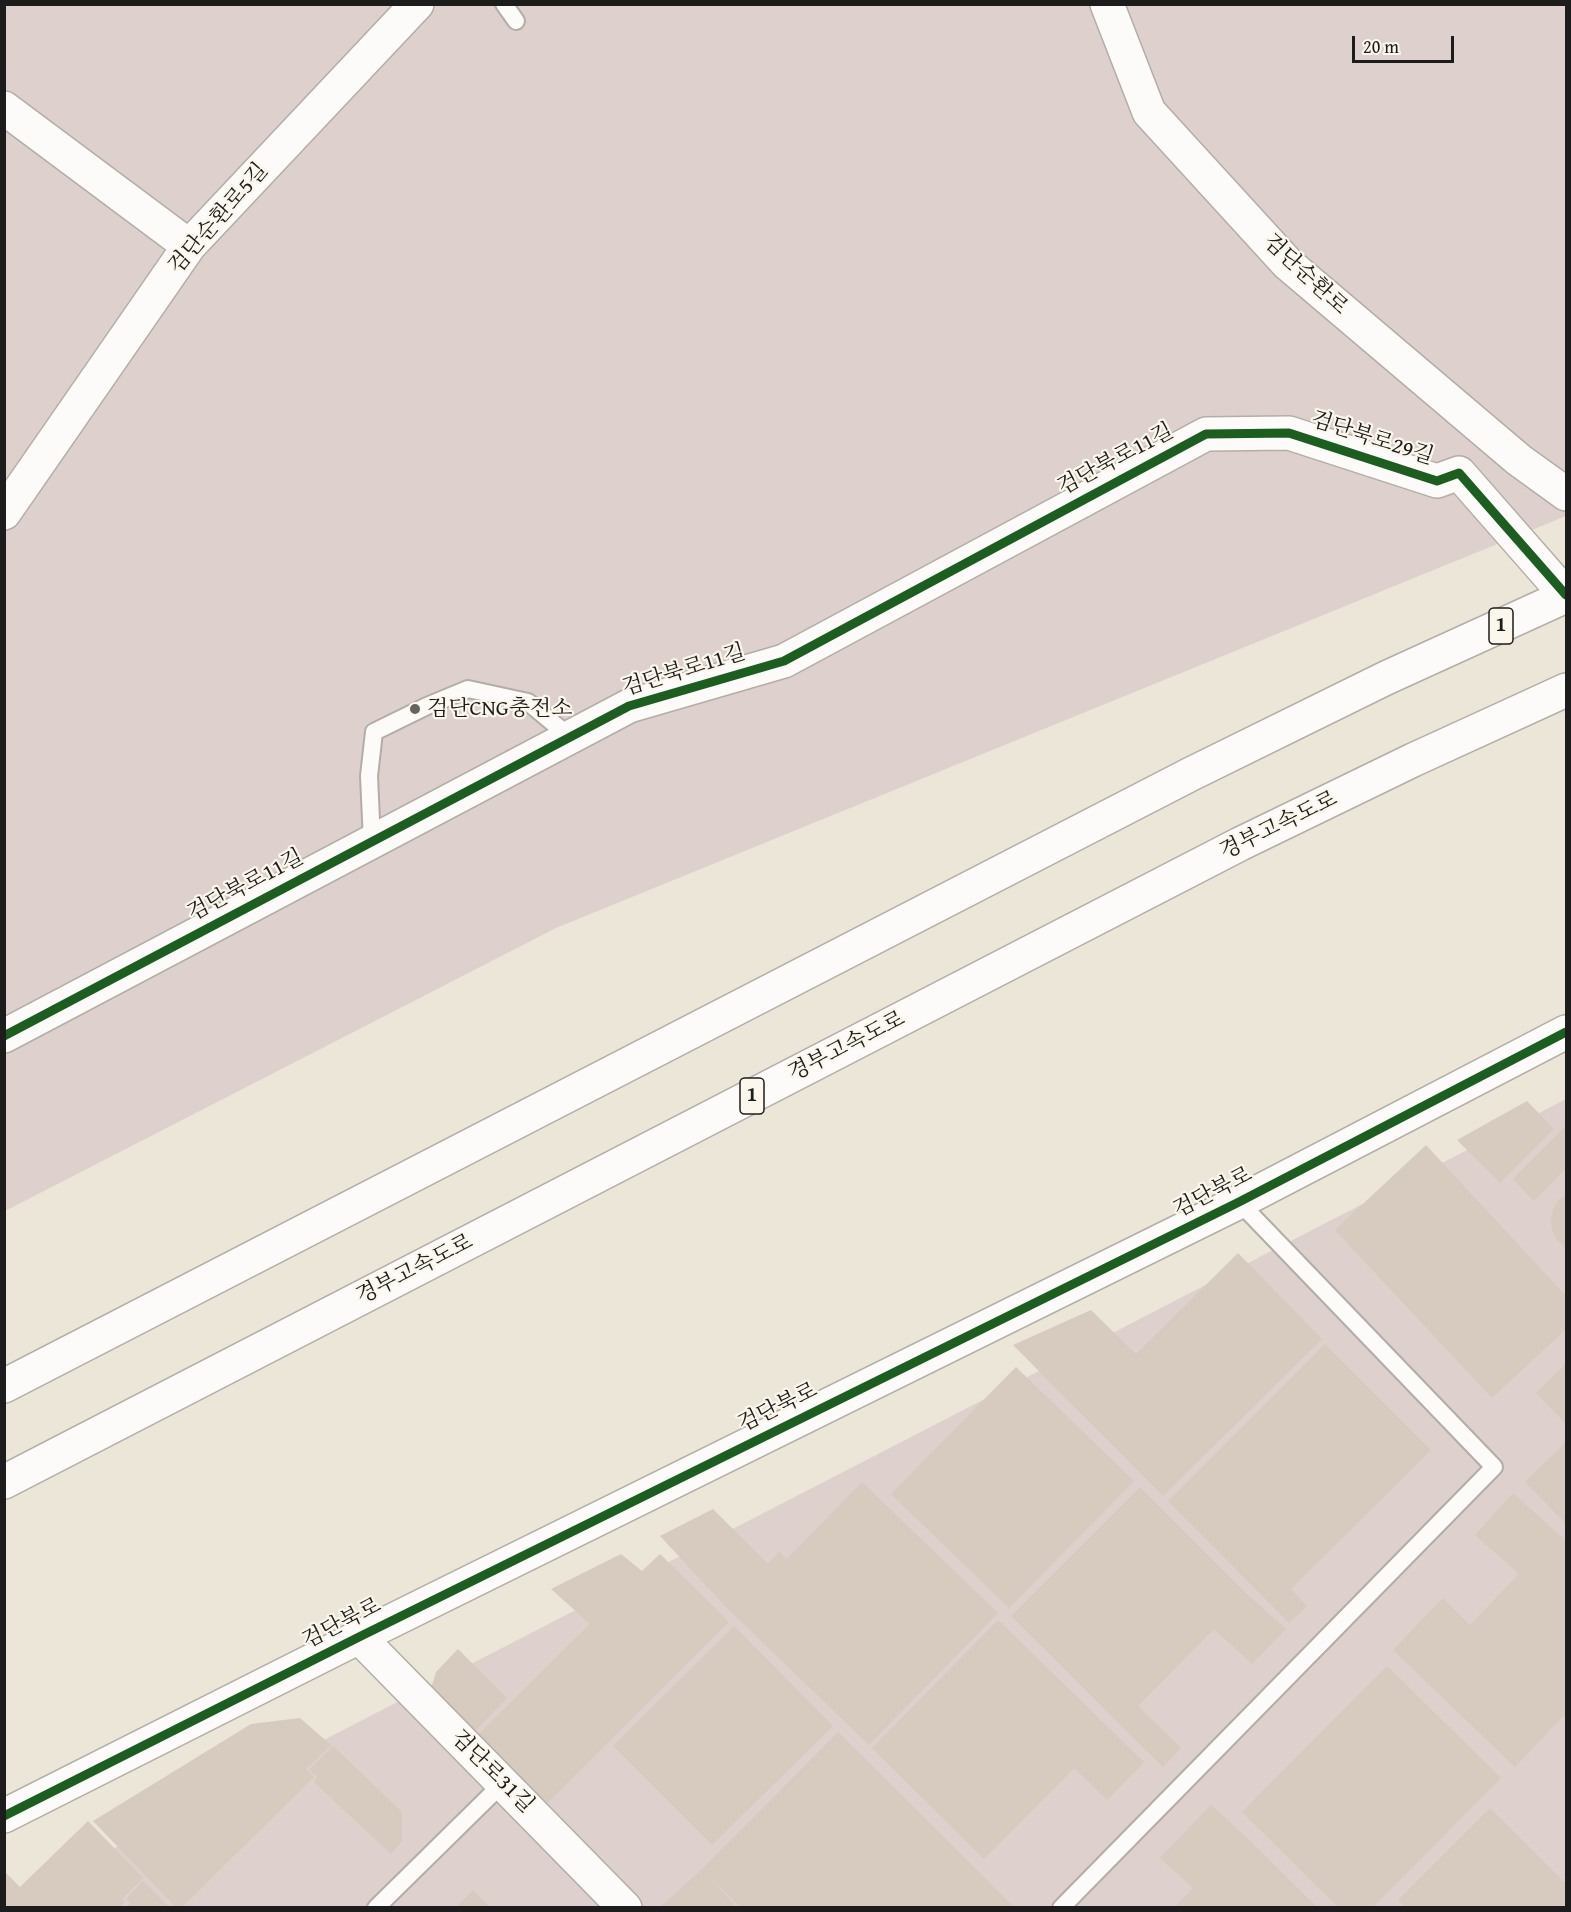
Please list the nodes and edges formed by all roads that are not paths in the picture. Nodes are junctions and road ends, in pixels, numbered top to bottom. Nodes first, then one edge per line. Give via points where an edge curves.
1 (417, 4) edge
2 (504, 4) edge
3 (1107, 4) edge
4 (516, 21) dead end
5 (4, 108) edge
6 (189, 246) junction
7 (1289, 433) joint
8 (1566, 494) edge
9 (4, 513) edge
10 (1566, 596) edge
11 (1566, 690) edge
12 (570, 737) junction
13 (372, 842) junction
14 (1566, 1032) edge
15 (4, 1036) edge
16 (1239, 1202) junction
17 (4, 1386) edge
18 (4, 1482) edge
19 (359, 1637) junction
20 (502, 1783) junction
21 (4, 1816) edge
22 (376, 1908) edge
23 (625, 1908) edge
24 (1061, 1908) edge

1 - 6 main road, 검단순환로5길
2 - 4 lane
3 - 8 main road, 검단순환로 via 1149,111 1288,264 1519,460
5 - 6 main road
6 - 9 main road, 검단순환로5길
7 - 10 main road, 검단북로29길 via 1437,481 1460,473
7 - 12 main road, 검단북로11길 via 1206,434 784,661 629,706
10 - 17 main road, 1 via 1170,785
11 - 18 main road, 경부고속도로 / 1 via 1240,844
12 - 13 main road, 검단북로11길
12 - 13 lane via 528,702 468,689 374,732 369,776
13 - 15 main road, 검단북로11길
14 - 16 main road, 검단북로
16 - 19 main road, 검단북로
16 - 24 lane via 1494,1467
19 - 20 main road, 검단로31길
19 - 21 main road, 검단북로
20 - 22 lane
20 - 23 main road, 검단로31길

